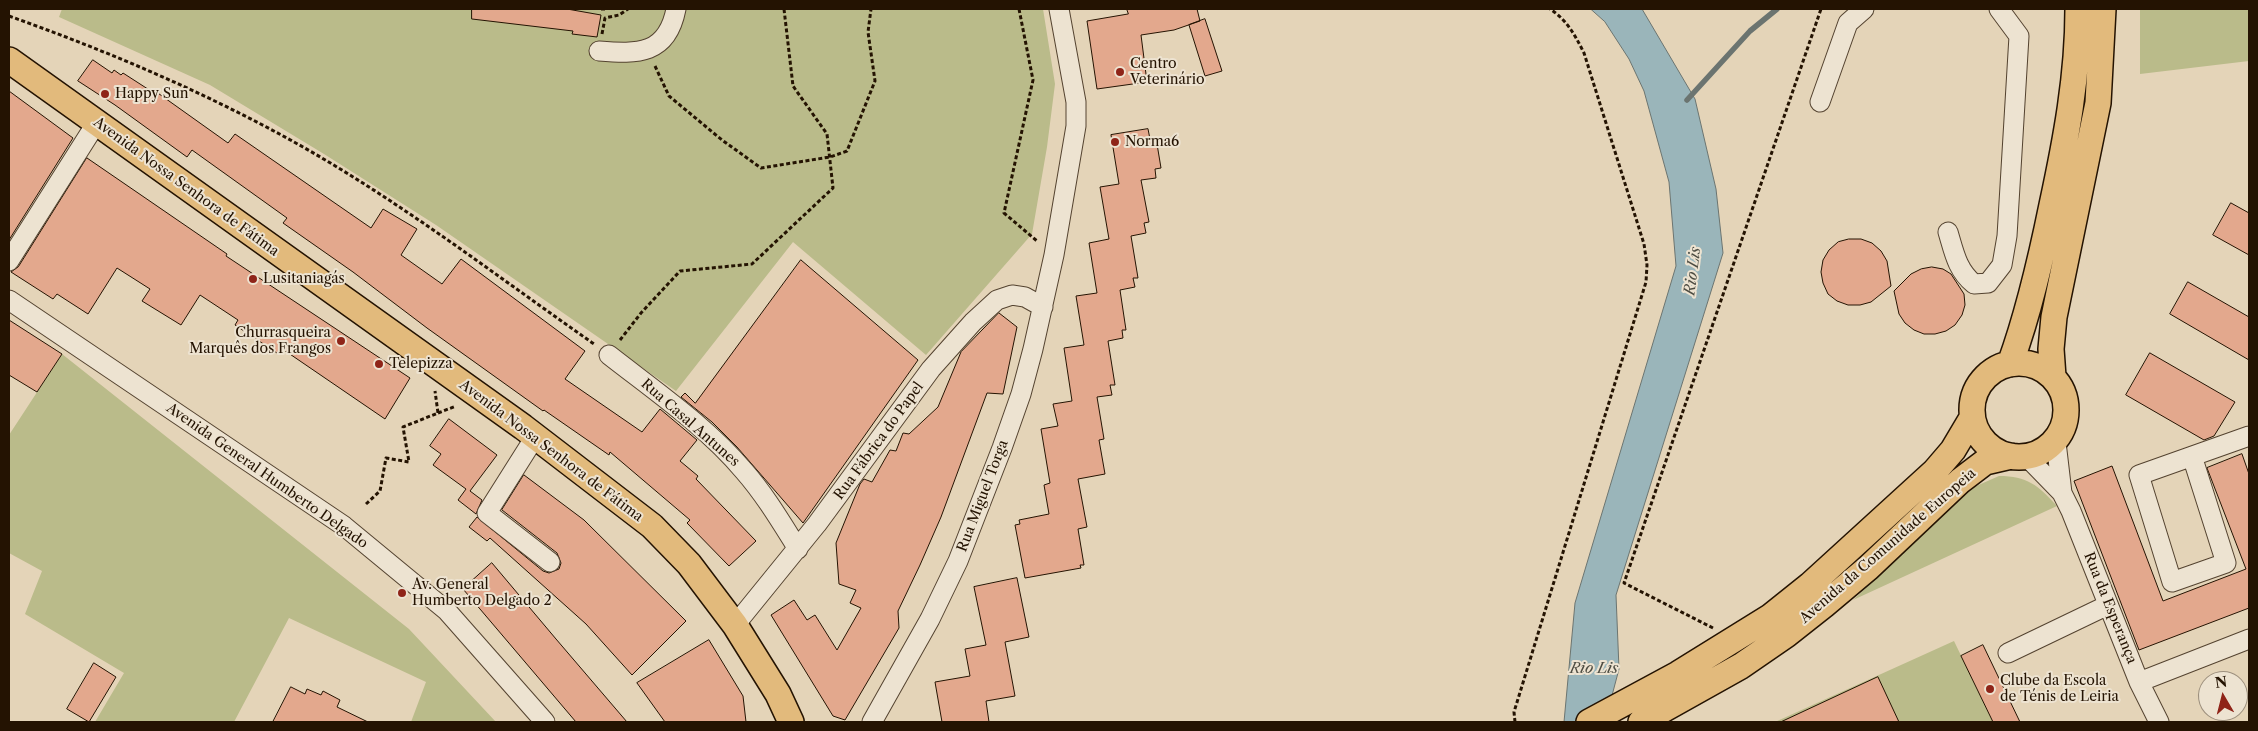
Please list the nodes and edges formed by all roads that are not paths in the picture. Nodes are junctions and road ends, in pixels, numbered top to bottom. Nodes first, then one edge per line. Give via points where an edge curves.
1 (676, 9) edge
2 (1059, 9) edge
3 (1864, 9) edge
4 (1999, 9) edge
5 (2066, 9) edge
6 (2078, 9) edge
7 (2103, 9) edge
8 (599, 51) dead end
9 (9, 60) edge
10 (1820, 102) dead end
11 (2070, 112) junction
12 (97, 122) junction
13 (1948, 232) dead end
14 (9, 261) edge
15 (9, 300) edge
16 (1043, 307) junction
17 (609, 355) road end
18 (2010, 364) junction
19 (2053, 377) junction
20 (1972, 418) junction
21 (2249, 436) edge
22 (535, 437) junction
23 (2056, 442) junction
24 (2018, 456) junction
25 (2192, 456) junction
26 (2062, 493) junction
27 (798, 549) junction
28 (550, 562) dead end
29 (2108, 604) junction
30 (735, 625) junction
31 (2249, 639) edge
32 (2008, 653) dead end
33 (2139, 682) junction
34 (875, 720) edge
35 (545, 722) edge
36 (791, 722) edge
37 (1589, 722) edge
38 (1641, 722) edge
39 (2159, 722) edge

1 - 8 street via 663,40 647,50 632,53
2 - 16 street, Rua Miguel Torga via 1076,102 1076,126
3 - 10 street via 1848,23
4 - 13 street via 2019,36 2007,236 2002,265 1988,283 1974,284 1964,276
5 - 11 street
6 - 11 main road
7 - 19 main road via 2098,103 2054,317
9 - 12 main road, Avenida Nossa Senhora de Fátima
11 - 18 main road via 2042,256
12 - 14 street
12 - 22 main road, Avenida Nossa Senhora de Fátima
15 - 35 street, Avenida General Humberto Delgado via 344,526 447,611
16 - 27 street, Rua Fábrica do Papel via 1025,297 1012,295 997,300 973,322 931,369
16 - 34 street, Rua Miguel Torga via 1021,394 958,561
17 - 27 street, Rua Casal Antunes via 718,444 770,505
18 - 19 main road, Avenida da Comunidade Europeia via 2026,363
18 - 20 main road, Avenida da Comunidade Europeia via 1996,368 1984,377 1976,389
19 - 23 main road via 2064,400 2066,416
20 - 24 main road via 1986,443 2000,453
20 - 37 main road, Avenida da Comunidade Europeia via 1953,450 1935,471 1810,585 1770,617
21 - 25 street
22 - 28 street via 487,513
22 - 30 main road, Avenida Nossa Senhora de Fátima via 652,526 689,564
23 - 24 main road, Avenida da Comunidade Europeia via 2038,453
23 - 26 street, Rua da Esperança
24 - 26 street, Rua da Esperança
24 - 38 main road, Avenida da Comunidade Europeia via 1985,462 1960,481 1868,568 1786,635 1741,666
25 - 25 street via 2139,475 2172,582 2226,563
26 - 29 street, Rua da Esperança
27 - 30 street, Rua Fábrica do Papel
29 - 32 street
29 - 33 street, Rua da Esperança
30 - 36 main road, Avenida Nossa Senhora de Fátima via 778,694
31 - 33 street
33 - 39 street, Rua da Esperança

